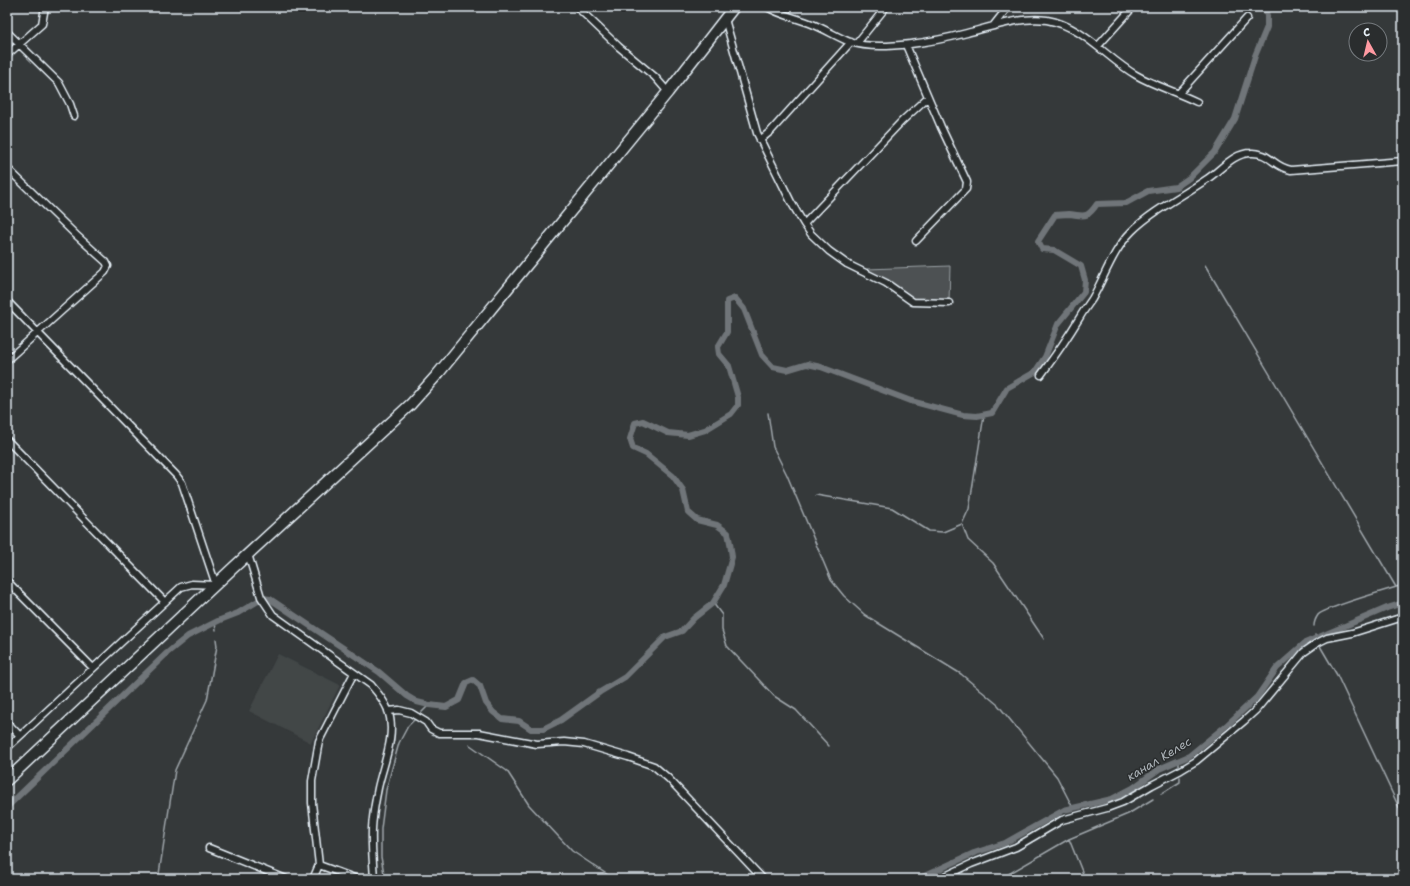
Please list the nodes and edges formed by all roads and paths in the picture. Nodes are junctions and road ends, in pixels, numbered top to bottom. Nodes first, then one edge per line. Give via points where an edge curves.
1 (45, 7) edge
2 (577, 7) edge
3 (734, 7) edge
4 (767, 7) edge
5 (886, 7) edge
6 (1008, 7) edge
7 (1133, 7) edge
8 (1247, 18) dead end
9 (725, 19) junction
10 (993, 26) junction
11 (7, 32) edge
12 (854, 42) junction
13 (20, 44) junction
14 (906, 45) junction
15 (1098, 46) junction
16 (7, 55) edge
17 (668, 92) junction
18 (1179, 93) junction
19 (928, 97) junction
20 (1197, 102) dead end
21 (74, 116) dead end
22 (760, 140) junction
23 (1403, 161) edge
24 (7, 168) edge
25 (804, 224) junction
26 (916, 241) dead end
27 (7, 301) edge
28 (949, 304) dead end
29 (37, 332) junction
30 (7, 360) edge
31 (1042, 375) dead end
32 (7, 440) edge
33 (248, 554) junction
34 (7, 580) edge
35 (216, 585) junction
36 (165, 602) junction
37 (1403, 617) edge
38 (93, 668) junction
39 (354, 673) junction
40 (388, 711) junction
41 (7, 722) edge
42 (20, 736) junction
43 (7, 748) edge
44 (7, 780) edge
45 (209, 848) dead end
46 (320, 865) junction
47 (286, 879) edge
48 (313, 879) edge
49 (357, 879) edge
50 (374, 879) edge
51 (763, 879) edge
52 (939, 879) edge

1 - 13 street via 42,24
2 - 17 street via 655,77
3 - 9 highway
4 - 12 street
5 - 12 street
6 - 10 street
7 - 15 street
8 - 18 street
9 - 17 highway
9 - 22 street
10 - 14 street
10 - 15 street via 1025,20 1046,20 1061,24
11 - 13 street
12 - 14 street via 885,46
12 - 22 street
13 - 16 street
13 - 21 street via 59,83
14 - 19 street
15 - 18 street via 1136,75
17 - 33 highway via 437,375 393,421
18 - 20 street
19 - 25 street
19 - 26 street via 966,178 967,186
22 - 25 street
23 - 31 street via 1291,170 1276,164 1268,156 1257,153 1246,153 1235,158 1131,232
24 - 29 street via 108,266 105,272
25 - 28 street via 811,234 847,264 886,283 908,300 918,303
27 - 29 street
29 - 30 street
29 - 35 street via 182,483
32 - 36 street
33 - 35 highway
33 - 39 street via 261,597 273,615
34 - 38 street
35 - 36 street via 192,584 181,587
35 - 44 highway
36 - 38 street
37 - 52 street via 1317,643 1304,652 1256,710 1196,761 1181,770 1124,802 1062,820 1016,847
38 - 42 street
39 - 40 street via 371,685
39 - 46 street via 319,741 312,781 312,803
40 - 50 street via 389,745 372,820
40 - 51 street via 411,713 439,733 479,733 536,744 584,744 654,766
41 - 42 street
42 - 43 street
45 - 47 street
46 - 48 street
46 - 49 street

